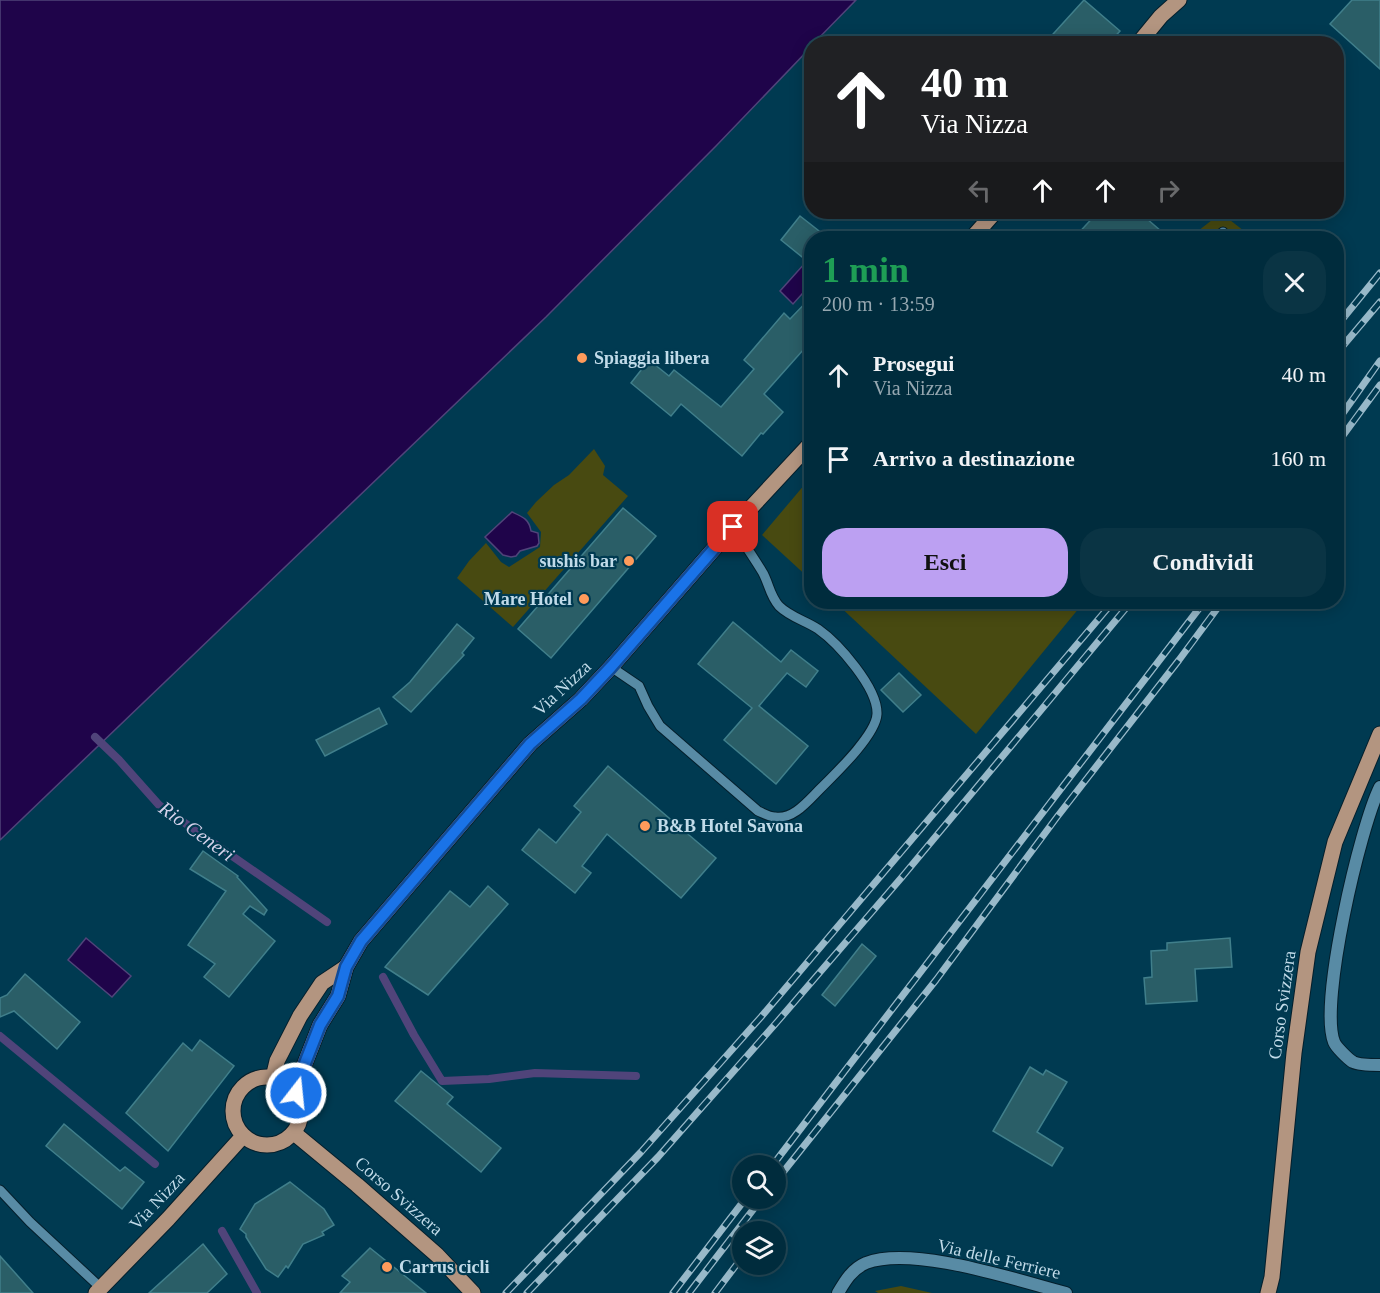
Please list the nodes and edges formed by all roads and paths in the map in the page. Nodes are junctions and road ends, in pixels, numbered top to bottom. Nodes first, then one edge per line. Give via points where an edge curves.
1 (1179, 0) edge
2 (1145, 36) edge
3 (989, 219) edge
4 (978, 231) edge
5 (804, 451) edge
6 (733, 527) junction
7 (611, 667) junction
8 (1380, 734) edge
9 (1380, 787) edge
10 (346, 967) junction
11 (1380, 1065) edge
12 (273, 1077) junction
13 (296, 1093) junction
14 (294, 1133) junction
15 (243, 1136) junction
16 (0, 1190) edge
17 (99, 1291) edge
18 (473, 1293) edge
19 (838, 1293) edge
20 (1066, 1293) edge
21 (1268, 1293) edge

1 - 2 main road
3 - 4 main road
5 - 6 main road, Via Nizza
6 - 7 main road, Via Nizza
6 - 7 lane via 780,606 818,629 850,660 870,687 877,713 873,727 848,761 804,804 788,816 775,818 758,811 660,726 639,686
7 - 10 main road, Via Nizza via 530,744 361,941
8 - 21 main road, Corso Svizzera via 1335,842 1308,952
9 - 11 street via 1356,859 1329,1016 1334,1043 1353,1062
10 - 12 main road via 322,983 300,1016
10 - 13 main road via 338,996 320,1025
12 - 13 main road via 290,1085
12 - 15 main road via 252,1081 236,1096 233,1117
13 - 14 main road via 302,1113
14 - 15 main road via 286,1141 264,1146
14 - 18 main road, Corso Svizzera via 436,1255
15 - 17 main road, Via Nizza
16 - 17 lane
19 - 20 street, Via delle Ferriere via 849,1275 864,1264 888,1258 938,1261

